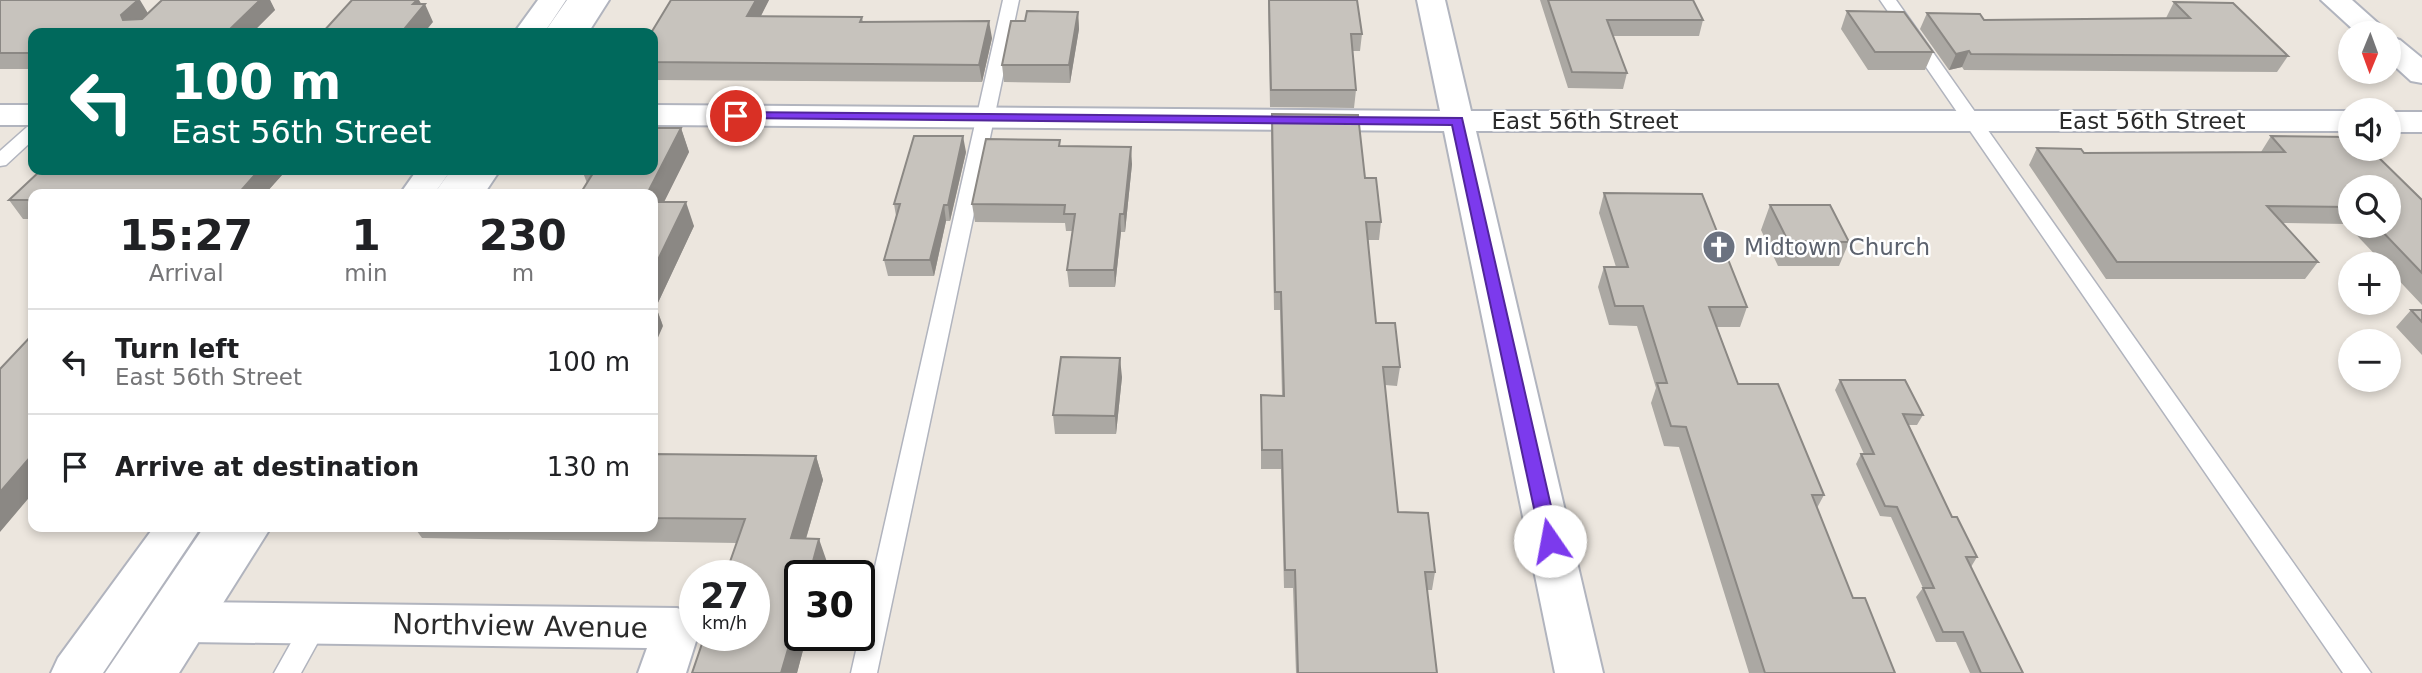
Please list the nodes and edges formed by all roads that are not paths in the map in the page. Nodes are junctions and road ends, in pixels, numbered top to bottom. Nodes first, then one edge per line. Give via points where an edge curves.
1 (552, 0) edge
2 (575, 0) edge
3 (595, 0) edge
4 (1010, 0) edge
5 (1431, 0) edge
6 (1888, 0) edge
7 (2335, 0) edge
8 (2360, 21) edge
9 (532, 28) edge
10 (555, 28) edge
11 (576, 28) edge
12 (2401, 56) edge
13 (2422, 74) edge
14 (0, 115) edge
15 (28, 115) edge
16 (658, 115) edge
17 (986, 117) junction
18 (1458, 121) junction
19 (1973, 121) junction
20 (2338, 121) edge
21 (2401, 122) edge
22 (2422, 122) edge
23 (28, 136) edge
24 (0, 161) edge
25 (175, 532) edge
26 (214, 532) edge
27 (246, 532) edge
28 (187, 622) junction
29 (315, 624) junction
30 (75, 673) edge
31 (118, 673) edge
32 (152, 673) edge
33 (287, 673) edge
34 (662, 673) edge
35 (864, 673) edge
36 (1579, 673) edge
37 (2358, 673) edge

1 - 9 street
2 - 10 lane
3 - 11 street
4 - 17 lane
5 - 18 street
6 - 19 lane
7 - 8 street
12 - 13 street
14 - 15 street
16 - 17 street, East 56th Street
17 - 18 street, East 56th Street
17 - 35 lane
18 - 19 street, East 56th Street
18 - 36 street
19 - 20 street, East 56th Street
19 - 37 lane
21 - 22 street
23 - 24 lane
25 - 30 street
26 - 31 lane
27 - 28 street
28 - 29 street, Northview Avenue
28 - 32 street
29 - 33 lane
29 - 34 street, Northview Avenue via 677,628

